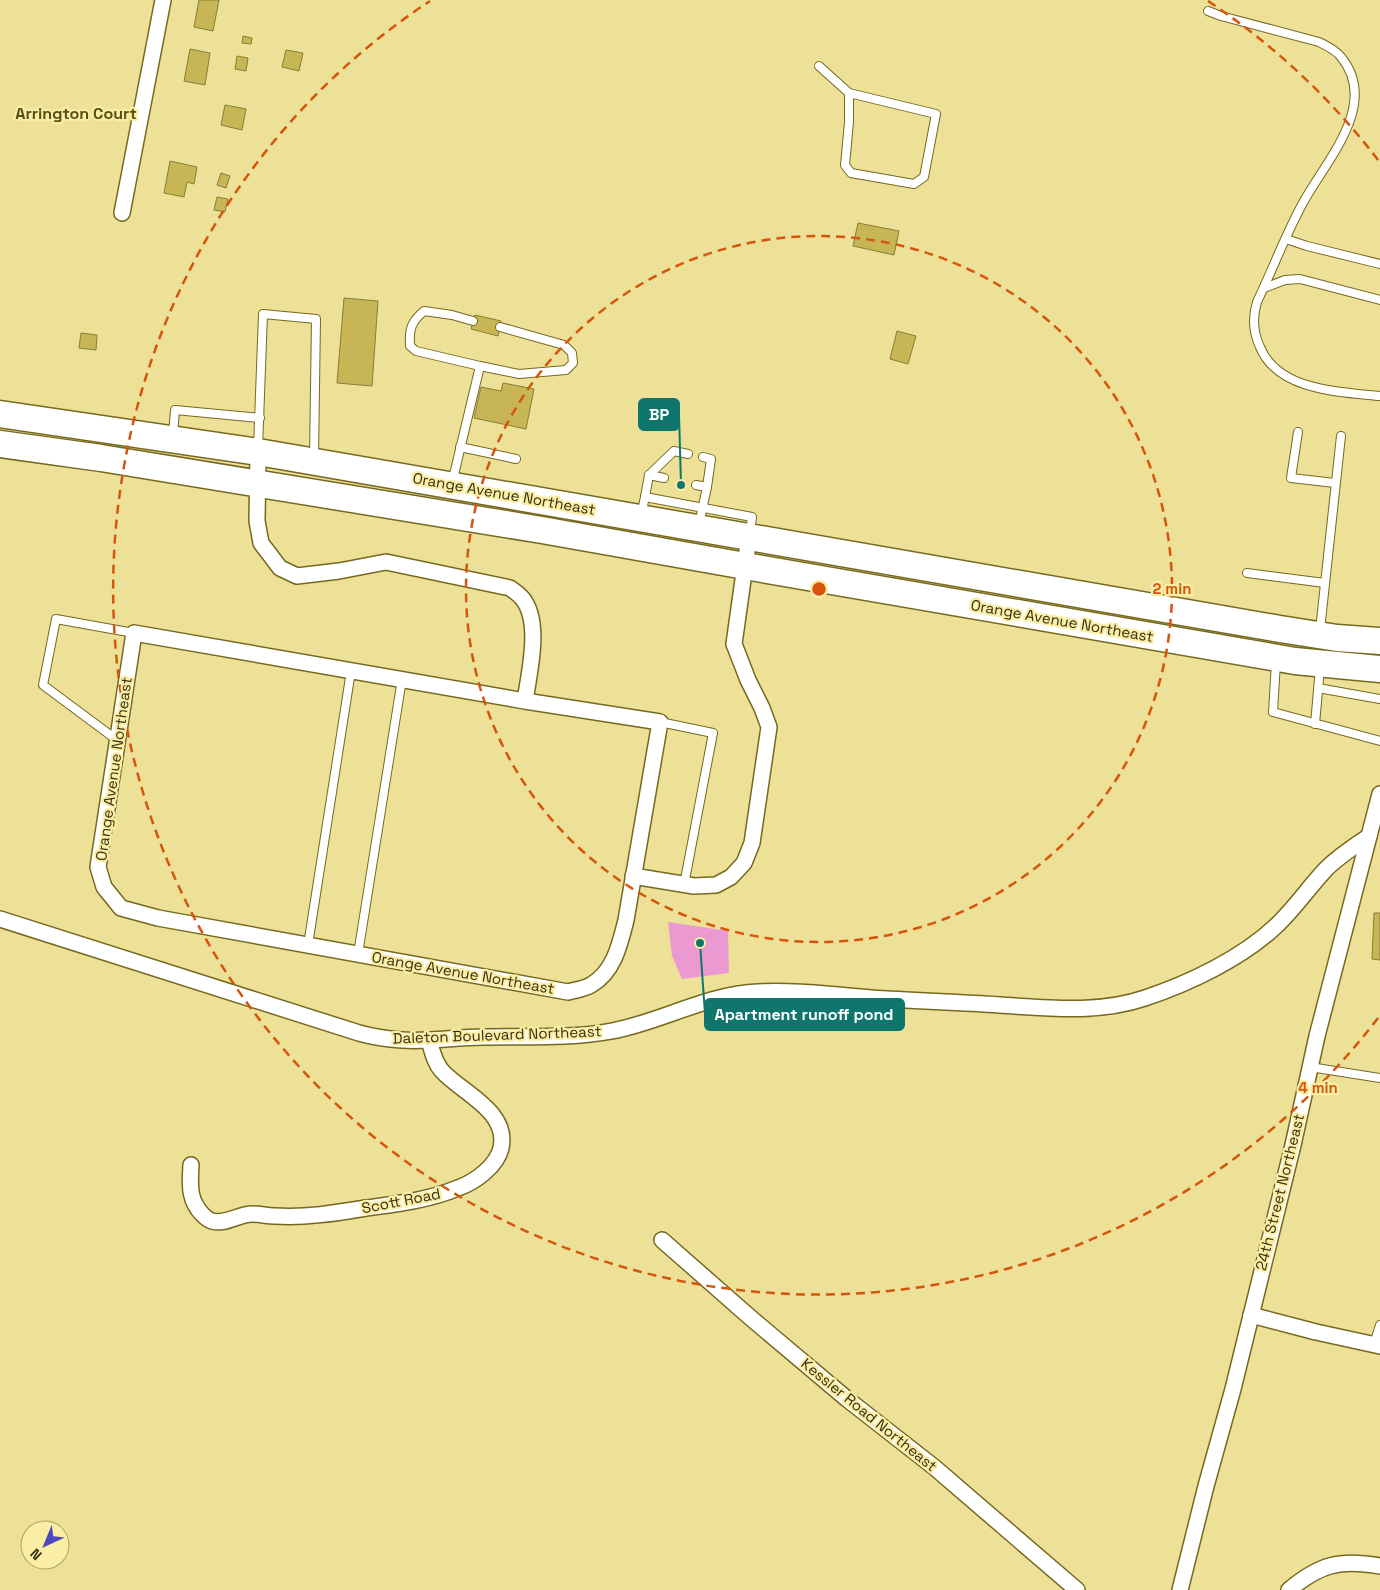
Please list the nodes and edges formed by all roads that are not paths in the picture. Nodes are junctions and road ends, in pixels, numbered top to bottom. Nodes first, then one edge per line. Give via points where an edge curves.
1 (162, 5) edge
2 (1208, 11) dead end
3 (819, 66) dead end
4 (849, 93) junction
5 (122, 212) dead end
6 (1286, 239) junction
7 (1380, 264) edge
8 (1264, 288) junction
9 (1380, 300) edge
10 (473, 321) dead end
11 (500, 327) dead end
12 (480, 366) junction
13 (1380, 396) edge
14 (0, 414) edge
15 (260, 418) junction
16 (1298, 432) dead end
17 (1340, 436) dead end
18 (173, 439) junction
19 (0, 444) edge
20 (460, 447) junction
21 (258, 452) junction
22 (688, 454) dead end
23 (703, 457) dead end
24 (516, 459) dead end
25 (314, 461) junction
26 (649, 475) junction
27 (664, 478) dead end
28 (1336, 483) junction
29 (257, 484) junction
30 (451, 484) junction
31 (696, 485) dead end
32 (707, 487) junction
33 (643, 508) junction
34 (700, 518) junction
35 (749, 537) junction
36 (745, 566) junction
37 (1247, 573) dead end
38 (1325, 583) junction
39 (134, 633) junction
40 (1319, 635) junction
41 (1380, 642) edge
42 (1276, 658) junction
43 (1380, 668) edge
44 (351, 671) junction
45 (1319, 675) junction
46 (402, 680) junction
47 (1380, 699) edge
48 (525, 701) junction
49 (660, 722) junction
50 (1315, 724) junction
51 (117, 740) junction
52 (1380, 741) edge
53 (1380, 798) edge
54 (1369, 836) junction
55 (633, 876) junction
56 (684, 885) junction
57 (0, 920) edge
58 (308, 945) junction
59 (358, 954) junction
60 (429, 1040) junction
61 (1310, 1067) junction
62 (1380, 1078) edge
63 (191, 1165) dead end
64 (662, 1240) dead end
65 (1250, 1315) junction
66 (1380, 1325) edge
67 (1377, 1345) edge
68 (1380, 1566) edge
69 (1077, 1590) edge
70 (1180, 1590) edge
71 (1289, 1590) edge

1 - 5 street
2 - 6 lane via 1320,42 1341,56 1349,69 1354,84 1351,117
3 - 4 lane
4 - 4 lane via 936,114 924,177 914,184 852,173 845,165
6 - 7 lane
6 - 8 lane
8 - 9 lane via 1284,280 1300,279
8 - 13 lane via 1254,312 1253,326 1261,351 1270,363 1281,373 1316,388
10 - 12 lane via 424,311 415,319 409,333 410,346 416,351
11 - 12 lane via 564,345 572,353 573,363 566,370 519,374
12 - 20 lane
14 - 18 highway, Orange Avenue Northeast
15 - 18 lane via 175,410
15 - 21 lane
15 - 25 lane via 263,314 316,319
16 - 28 lane via 1291,478
17 - 28 lane
18 - 21 highway, Orange Avenue Northeast
19 - 29 highway, Orange Avenue Northeast
20 - 24 lane
20 - 30 lane
21 - 25 highway, Orange Avenue Northeast
21 - 29 street
22 - 26 lane via 674,451
23 - 32 lane via 711,459
25 - 30 highway, Orange Avenue Northeast
26 - 27 lane
26 - 33 lane
28 - 38 lane
29 - 36 highway, Orange Avenue Northeast
29 - 48 street via 257,521 261,543 280,568 297,576 386,562 510,588 523,599 530,611 533,635
30 - 33 highway, Orange Avenue Northeast
31 - 32 lane
32 - 34 lane
33 - 34 highway, Orange Avenue Northeast
34 - 35 highway, Orange Avenue Northeast
35 - 36 street
35 - 40 highway, Orange Avenue Northeast
36 - 42 highway, Orange Avenue Northeast
36 - 56 street via 734,644 769,728 752,843 744,863 731,877 716,885
37 - 38 lane
38 - 40 lane
39 - 44 street
39 - 51 street, Orange Avenue Northeast
39 - 51 lane via 56,619 43,684
40 - 41 highway, Orange Avenue Northeast
42 - 45 highway, Orange Avenue Northeast
42 - 50 lane via 1273,712
43 - 45 highway, Orange Avenue Northeast
44 - 46 street
44 - 58 lane
45 - 47 lane
45 - 50 lane
46 - 48 street
46 - 59 lane
48 - 49 street
49 - 55 street, Orange Avenue Northeast
49 - 56 lane via 713,733
50 - 52 lane
51 - 58 street, Orange Avenue Northeast via 98,866 104,887 121,908 158,918
53 - 54 street, 24th Street Northeast
54 - 60 street, Daleton Boulevard Northeast via 1328,868 1279,924 1258,942 1196,977 1121,1004 1085,1009 754,992 690,1006 612,1031
54 - 61 street, 24th Street Northeast
55 - 56 street
55 - 59 street, Orange Avenue Northeast via 618,950 608,970 590,986 568,992
57 - 60 street, Daleton Boulevard Northeast via 359,1033 379,1038
58 - 59 street, Orange Avenue Northeast
60 - 63 street, Scott Road via 435,1061 442,1071 489,1110 502,1136 498,1157 472,1182 429,1198 388,1205 311,1215 250,1214 212,1222 198,1210 192,1199
61 - 62 lane
61 - 65 street, 24th Street Northeast
64 - 69 street, Kessler Road Northeast
65 - 67 street
65 - 70 street, 24th Street Northeast
66 - 67 lane
68 - 71 street via 1340,1563 1324,1567

